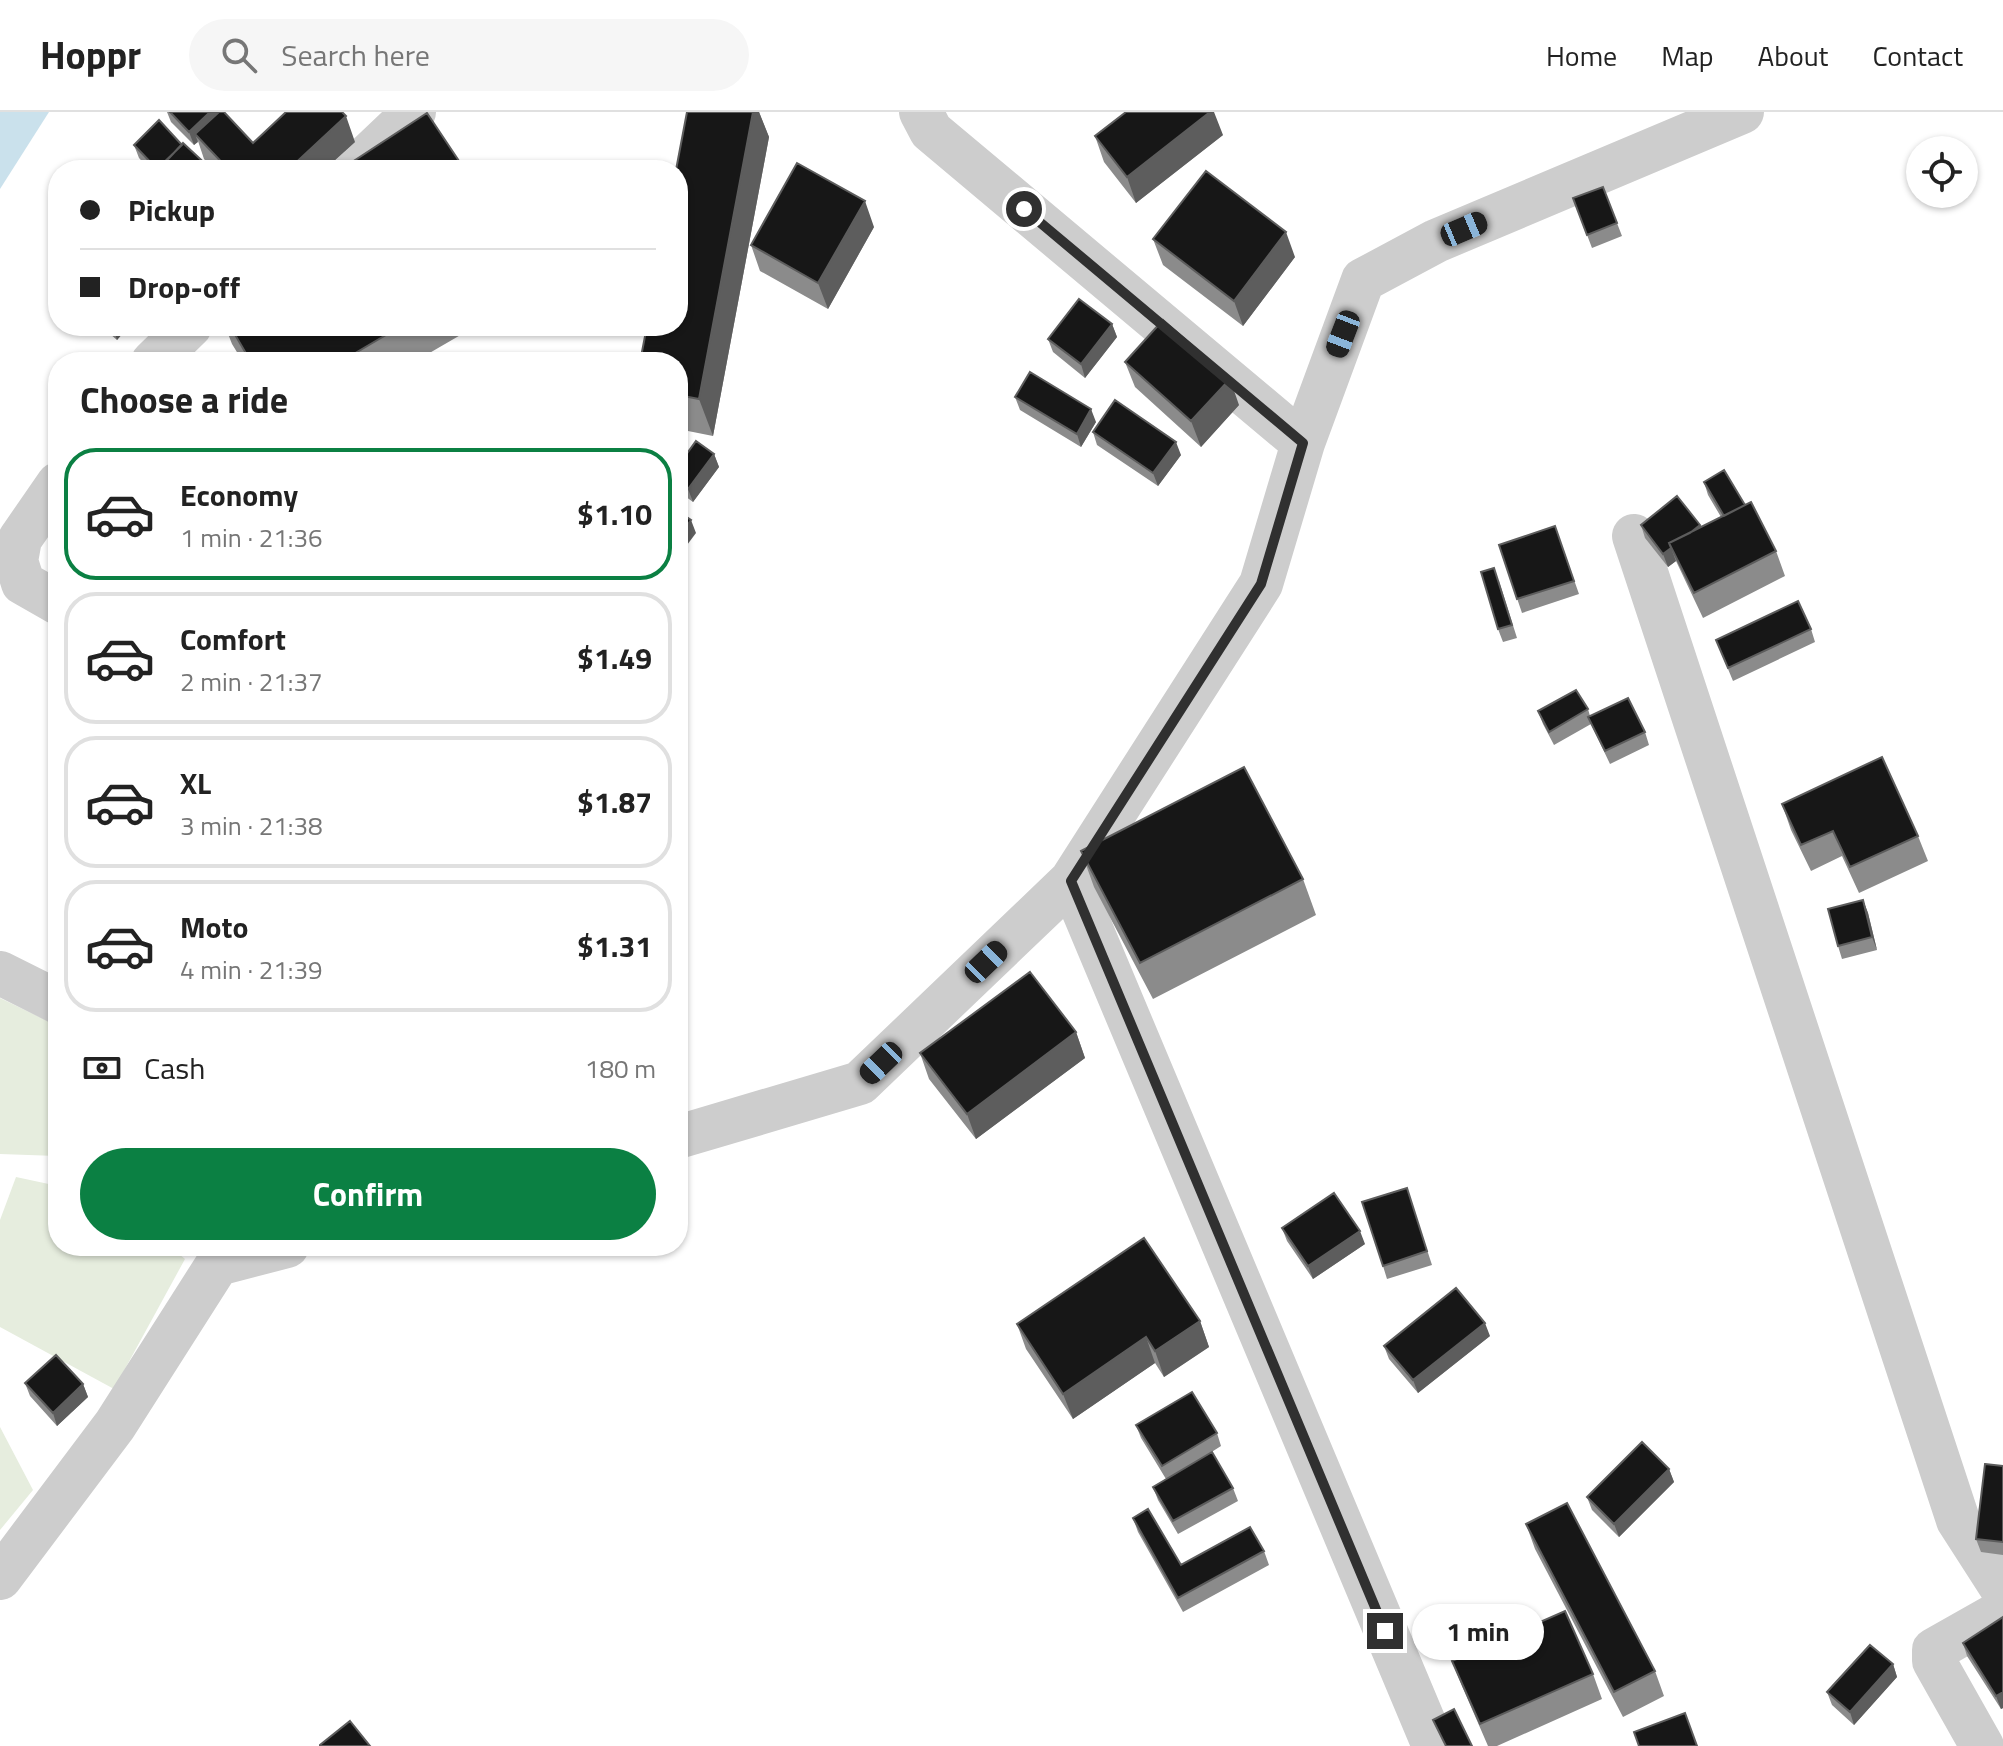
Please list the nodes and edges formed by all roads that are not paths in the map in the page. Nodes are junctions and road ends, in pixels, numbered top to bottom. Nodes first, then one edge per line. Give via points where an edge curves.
1 (414, 112) edge
2 (921, 112) edge
3 (1742, 112) edge
4 (364, 160) edge
5 (180, 336) edge
6 (163, 352) edge
7 (1303, 443) junction
8 (48, 469) edge
9 (48, 498) edge
10 (0, 519) edge
11 (1634, 536) dead end
12 (48, 597) edge
13 (1071, 881) junction
14 (0, 973) edge
15 (48, 997) edge
16 (688, 1134) edge
17 (222, 1256) edge
18 (0, 1578) edge
19 (2003, 1590) edge
20 (2003, 1611) edge
21 (1434, 1746) edge
22 (1982, 1746) edge

1 - 4 street
2 - 7 street via 931,131
3 - 7 street via 1436,241 1363,280
5 - 6 street
7 - 13 street via 1261,584
8 - 10 street
9 - 12 street via 20,539 16,561 23,583
11 - 19 street via 1958,1520
13 - 16 street via 860,1083
13 - 21 street
14 - 15 street
17 - 18 street via 115,1425
20 - 22 street via 1934,1650 1934,1661

